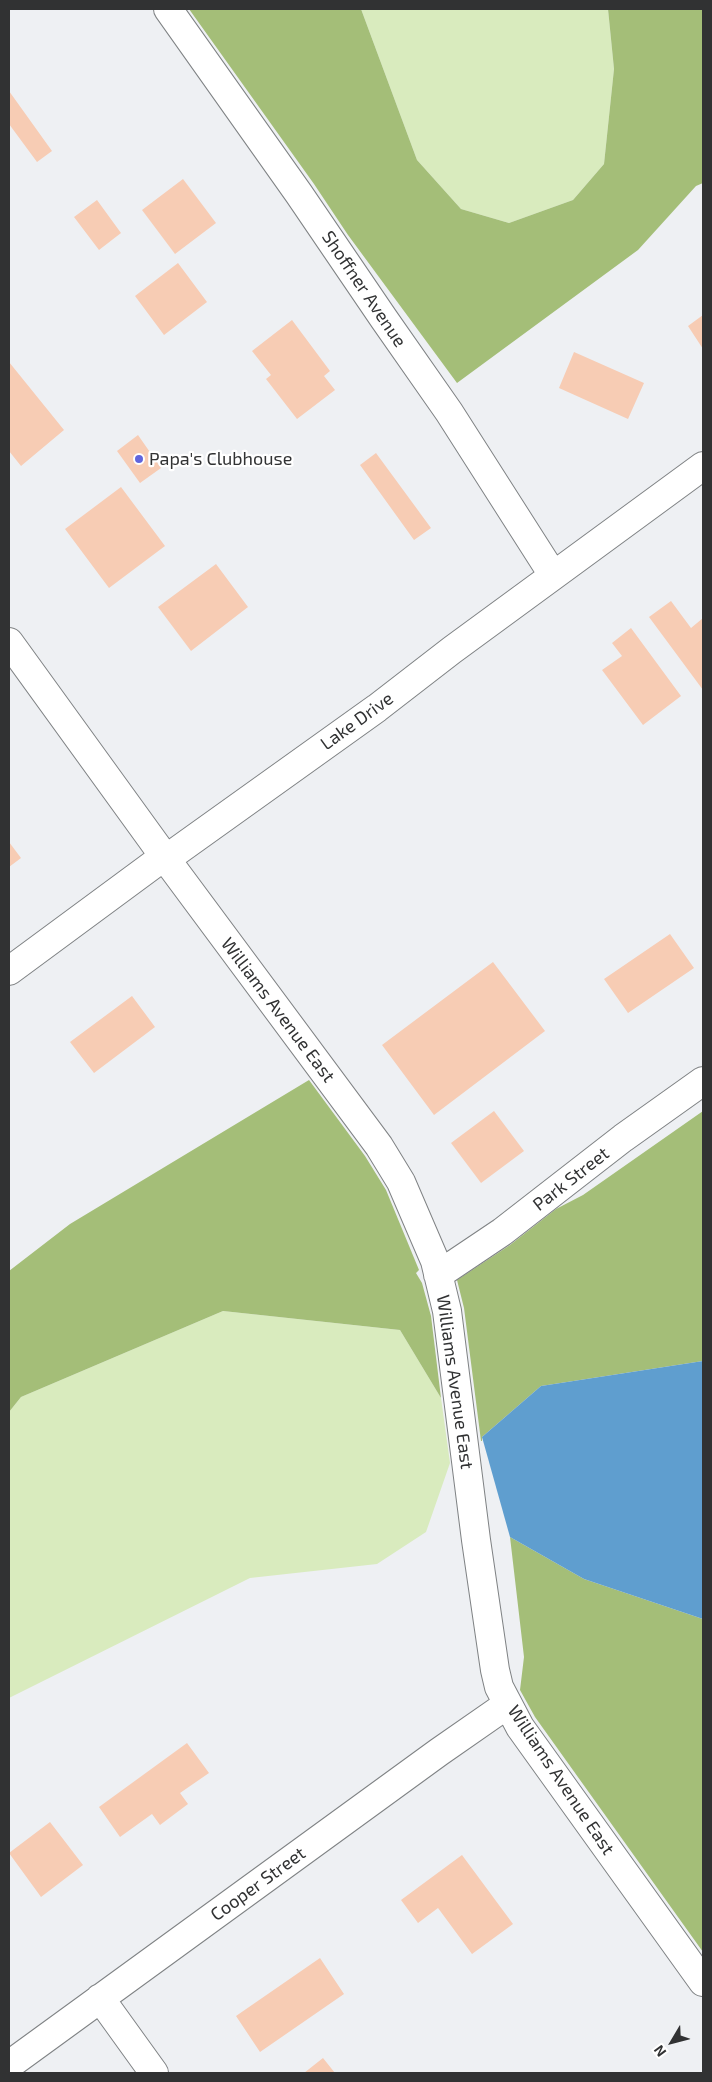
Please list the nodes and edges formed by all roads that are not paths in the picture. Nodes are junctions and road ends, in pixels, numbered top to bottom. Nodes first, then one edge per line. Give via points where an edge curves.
1 (168, 9) edge
2 (703, 466) edge
3 (553, 575) junction
4 (9, 642) edge
5 (166, 859) junction
6 (9, 971) edge
7 (703, 1081) edge
8 (438, 1275) junction
9 (508, 1704) junction
10 (703, 1982) edge
11 (100, 1998) junction
12 (9, 2065) edge
13 (154, 2073) edge

1 - 3 street, Shoffner Avenue via 449,412
2 - 3 street, Lake Drive
3 - 5 street, Lake Drive via 376,708
4 - 5 street, Williams Avenue East
5 - 6 street, Lake Drive via 158,861
5 - 8 street, Williams Avenue East via 379,1146 401,1182
7 - 8 street, Park Street via 502,1232
8 - 9 street, Williams Avenue East via 447,1311 495,1670
9 - 10 street, Williams Avenue East
9 - 11 street, Cooper Street
11 - 12 street, Cooper Street
11 - 13 street

